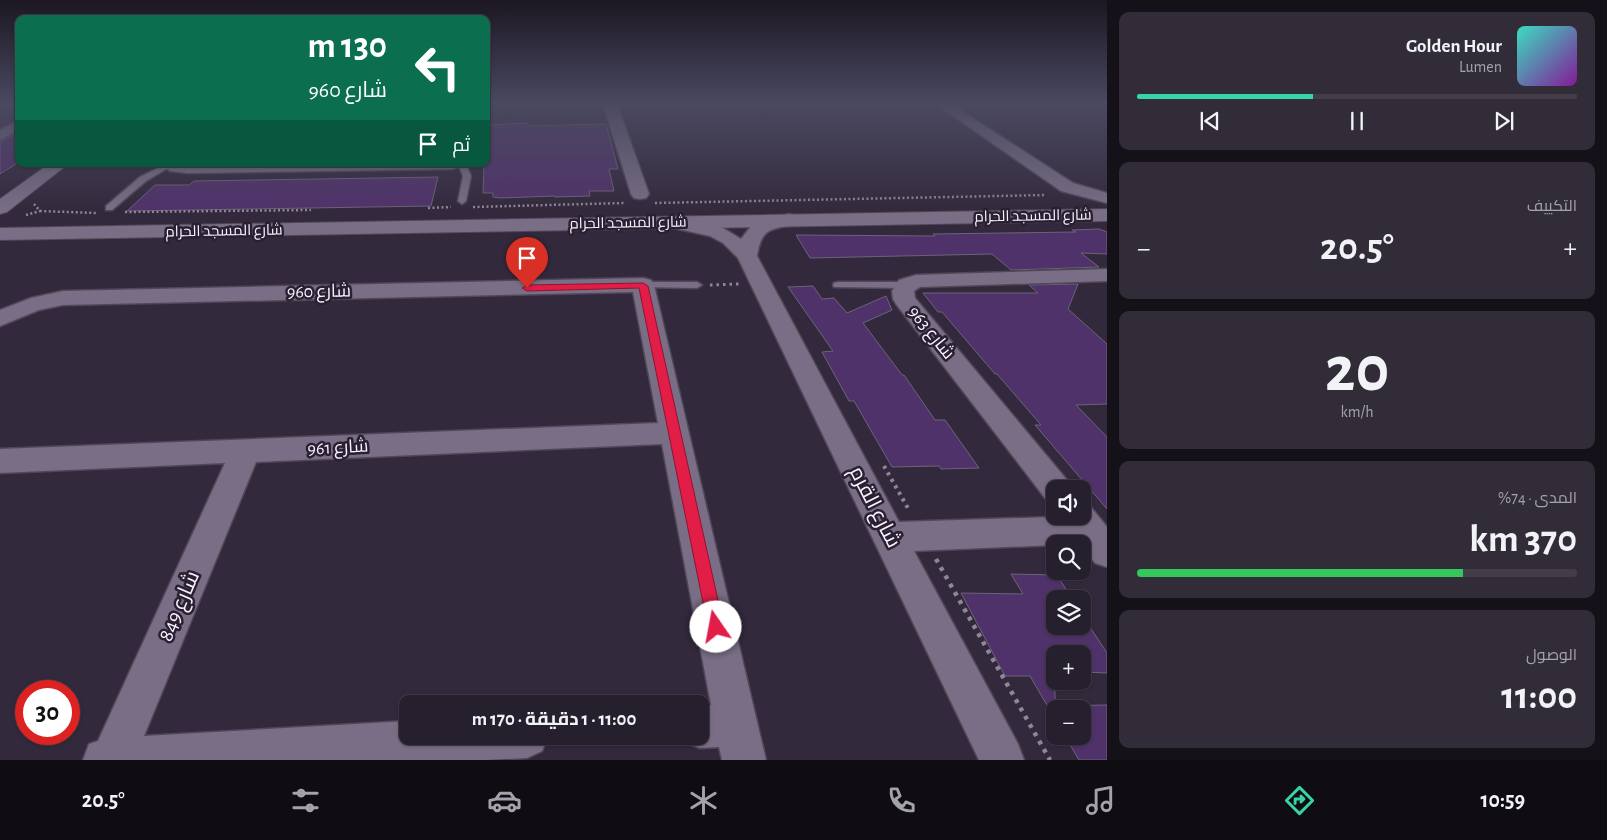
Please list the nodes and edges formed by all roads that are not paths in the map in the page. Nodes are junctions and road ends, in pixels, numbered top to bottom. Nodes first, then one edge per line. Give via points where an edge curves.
1 (621, 139) edge
2 (990, 139) edge
3 (38, 167) edge
4 (47, 167) edge
5 (58, 167) edge
6 (164, 167) edge
7 (183, 167) edge
8 (230, 167) edge
9 (463, 167) edge
10 (0, 192) edge
11 (1065, 195) junction
12 (1107, 198) edge
13 (0, 200) edge
14 (641, 200) road end
15 (1107, 204) edge
16 (462, 205) road end
17 (0, 208) edge
18 (32, 210) junction
19 (107, 210) road end
20 (1107, 215) edge
21 (789, 220) junction
22 (0, 222) edge
23 (676, 223) junction
24 (0, 234) edge
25 (33, 234) junction
26 (0, 242) edge
27 (745, 270) junction
28 (1097, 275) edge
29 (697, 285) road end
30 (838, 285) dead end
31 (907, 285) junction
32 (643, 286) junction
33 (1107, 292) edge
34 (0, 319) edge
35 (675, 433) junction
36 (245, 452) junction
37 (0, 461) edge
38 (1049, 480) edge
39 (1091, 532) edge
40 (891, 537) junction
41 (727, 737) edge
42 (399, 743) edge
43 (105, 760) edge
44 (112, 760) edge
45 (1002, 760) edge

1 - 14 street
2 - 11 street
3 - 10 street
4 - 13 street
5 - 18 street
6 - 19 lane via 143,179
7 - 8 street
9 - 16 lane via 467,176
11 - 12 street
11 - 15 street, شارع المسجد الحرام
11 - 18 street, شارع المسجد الحرام
17 - 18 street
18 - 22 street, شارع المسجد الحرام
20 - 21 street, شارع المسجد الحرام
21 - 23 street, شارع المسجد الحرام
21 - 27 street via 756,230 750,238
23 - 25 street, شارع المسجد الحرام
23 - 27 street, شارع القرم via 716,232 730,239
24 - 25 street, شارع المسجد الحرام
25 - 26 street
27 - 40 street, شارع القرم
28 - 31 street, شارع 963 via 916,281
28 - 33 street
29 - 32 lane
30 - 31 lane
31 - 38 street, شارع 963 via 904,299
32 - 34 street, شارع 960 via 63,298 41,301
32 - 35 street
35 - 36 street, شارع 961
35 - 41 street
36 - 37 street, شارع 961
36 - 44 street, شارع 849
39 - 40 street
40 - 45 street, شارع القرم
42 - 44 street
43 - 44 street

